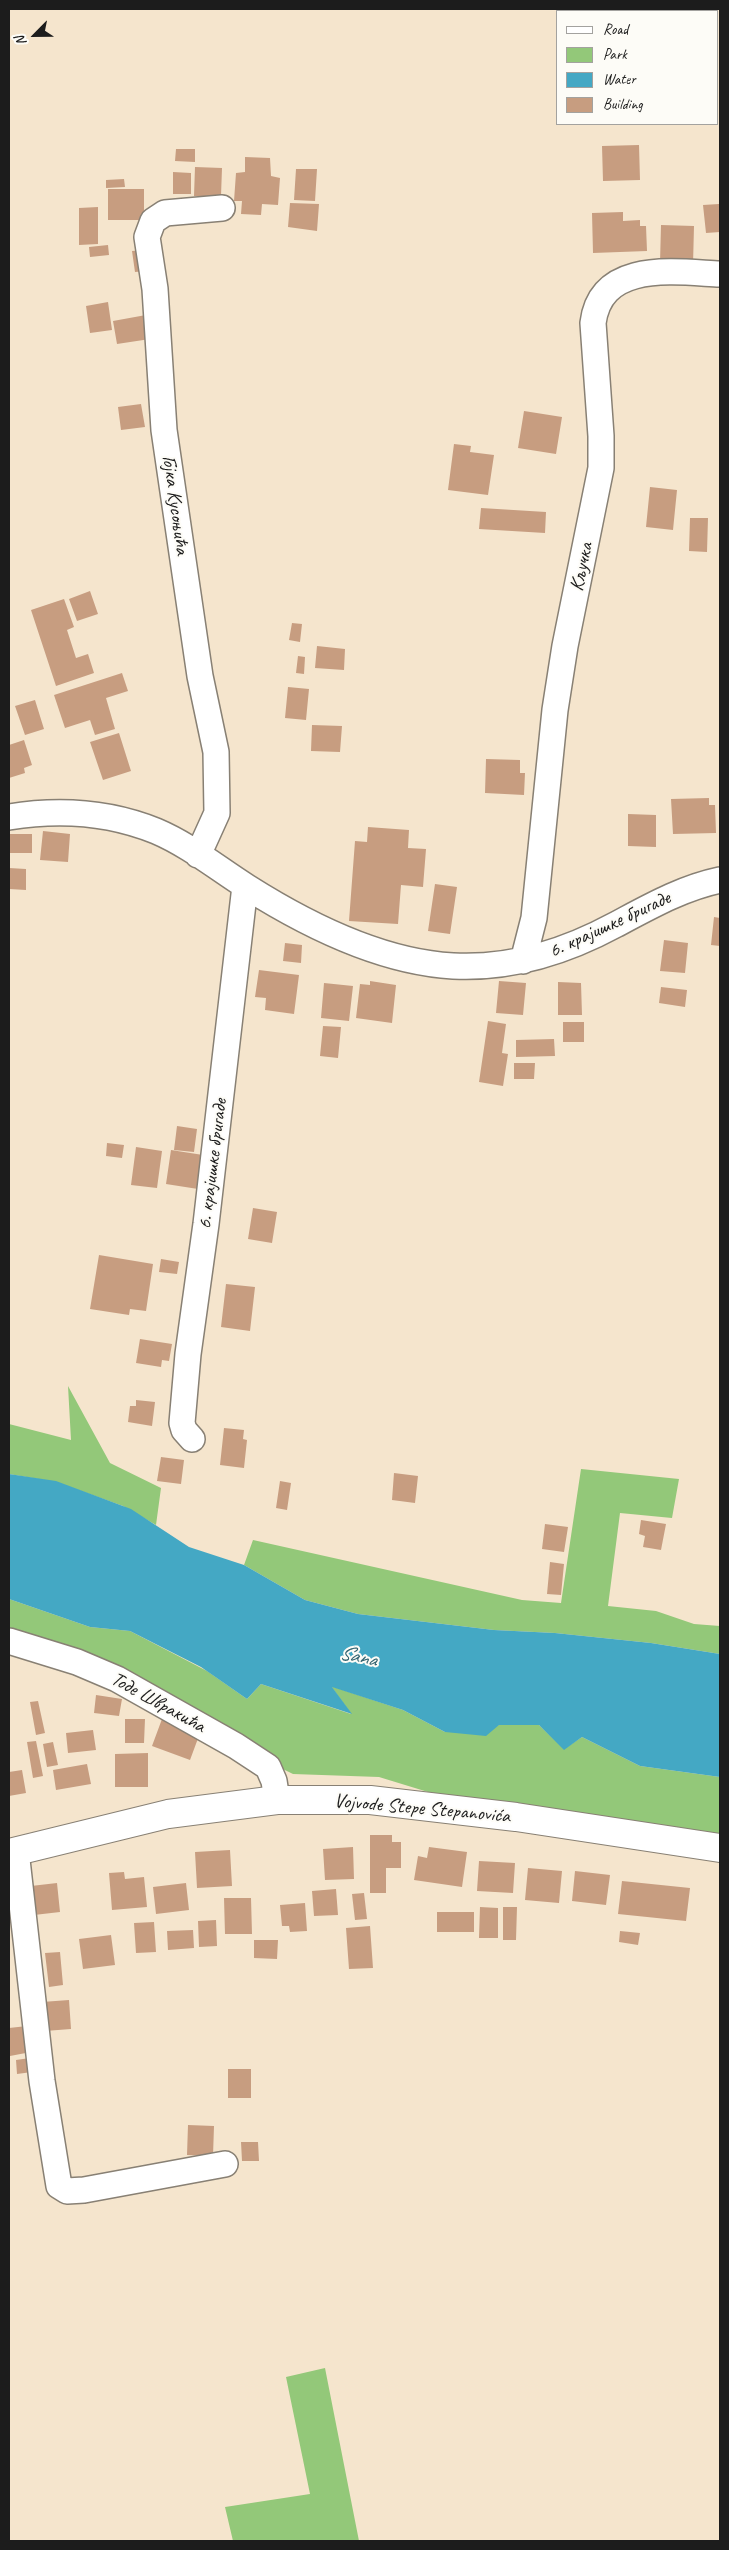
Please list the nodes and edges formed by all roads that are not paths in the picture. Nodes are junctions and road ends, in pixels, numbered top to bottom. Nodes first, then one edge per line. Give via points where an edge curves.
1 (222, 208) dead end
2 (720, 274) edge
3 (9, 817) edge
4 (198, 855) junction
5 (720, 880) edge
6 (245, 886) junction
7 (523, 961) junction
8 (192, 1439) dead end
9 (9, 1641) edge
10 (276, 1800) junction
11 (720, 1848) edge
12 (12, 1852) edge
13 (225, 2164) dead end

1 - 4 street, Гојка Кусоњића via 165,213 153,221 147,237 155,289 164,430 200,676 216,752 217,812
2 - 7 street, Кључка via 670,272 639,275 607,290 595,310 601,468 565,646 555,710 534,918
3 - 4 street, 6. крајишке бригаде via 60,812 110,817 157,831
4 - 6 street, 6. крајишке бригаде
5 - 7 street, 6. крајишке бригаде via 682,891 592,937
6 - 7 street, 6. крајишке бригаде via 316,924 391,955 454,966
6 - 8 street, 6. крајишке бригаде via 188,1354 182,1423
9 - 10 street, Тоде Швракића via 77,1662 117,1679 236,1746 268,1767 274,1781
10 - 11 main road, Vojvode Stepe Stepanovića via 370,1800 516,1817
10 - 12 main road, Vojvode Stepe Stepanovića via 168,1814
12 - 13 street via 59,2186 67,2191 84,2190

